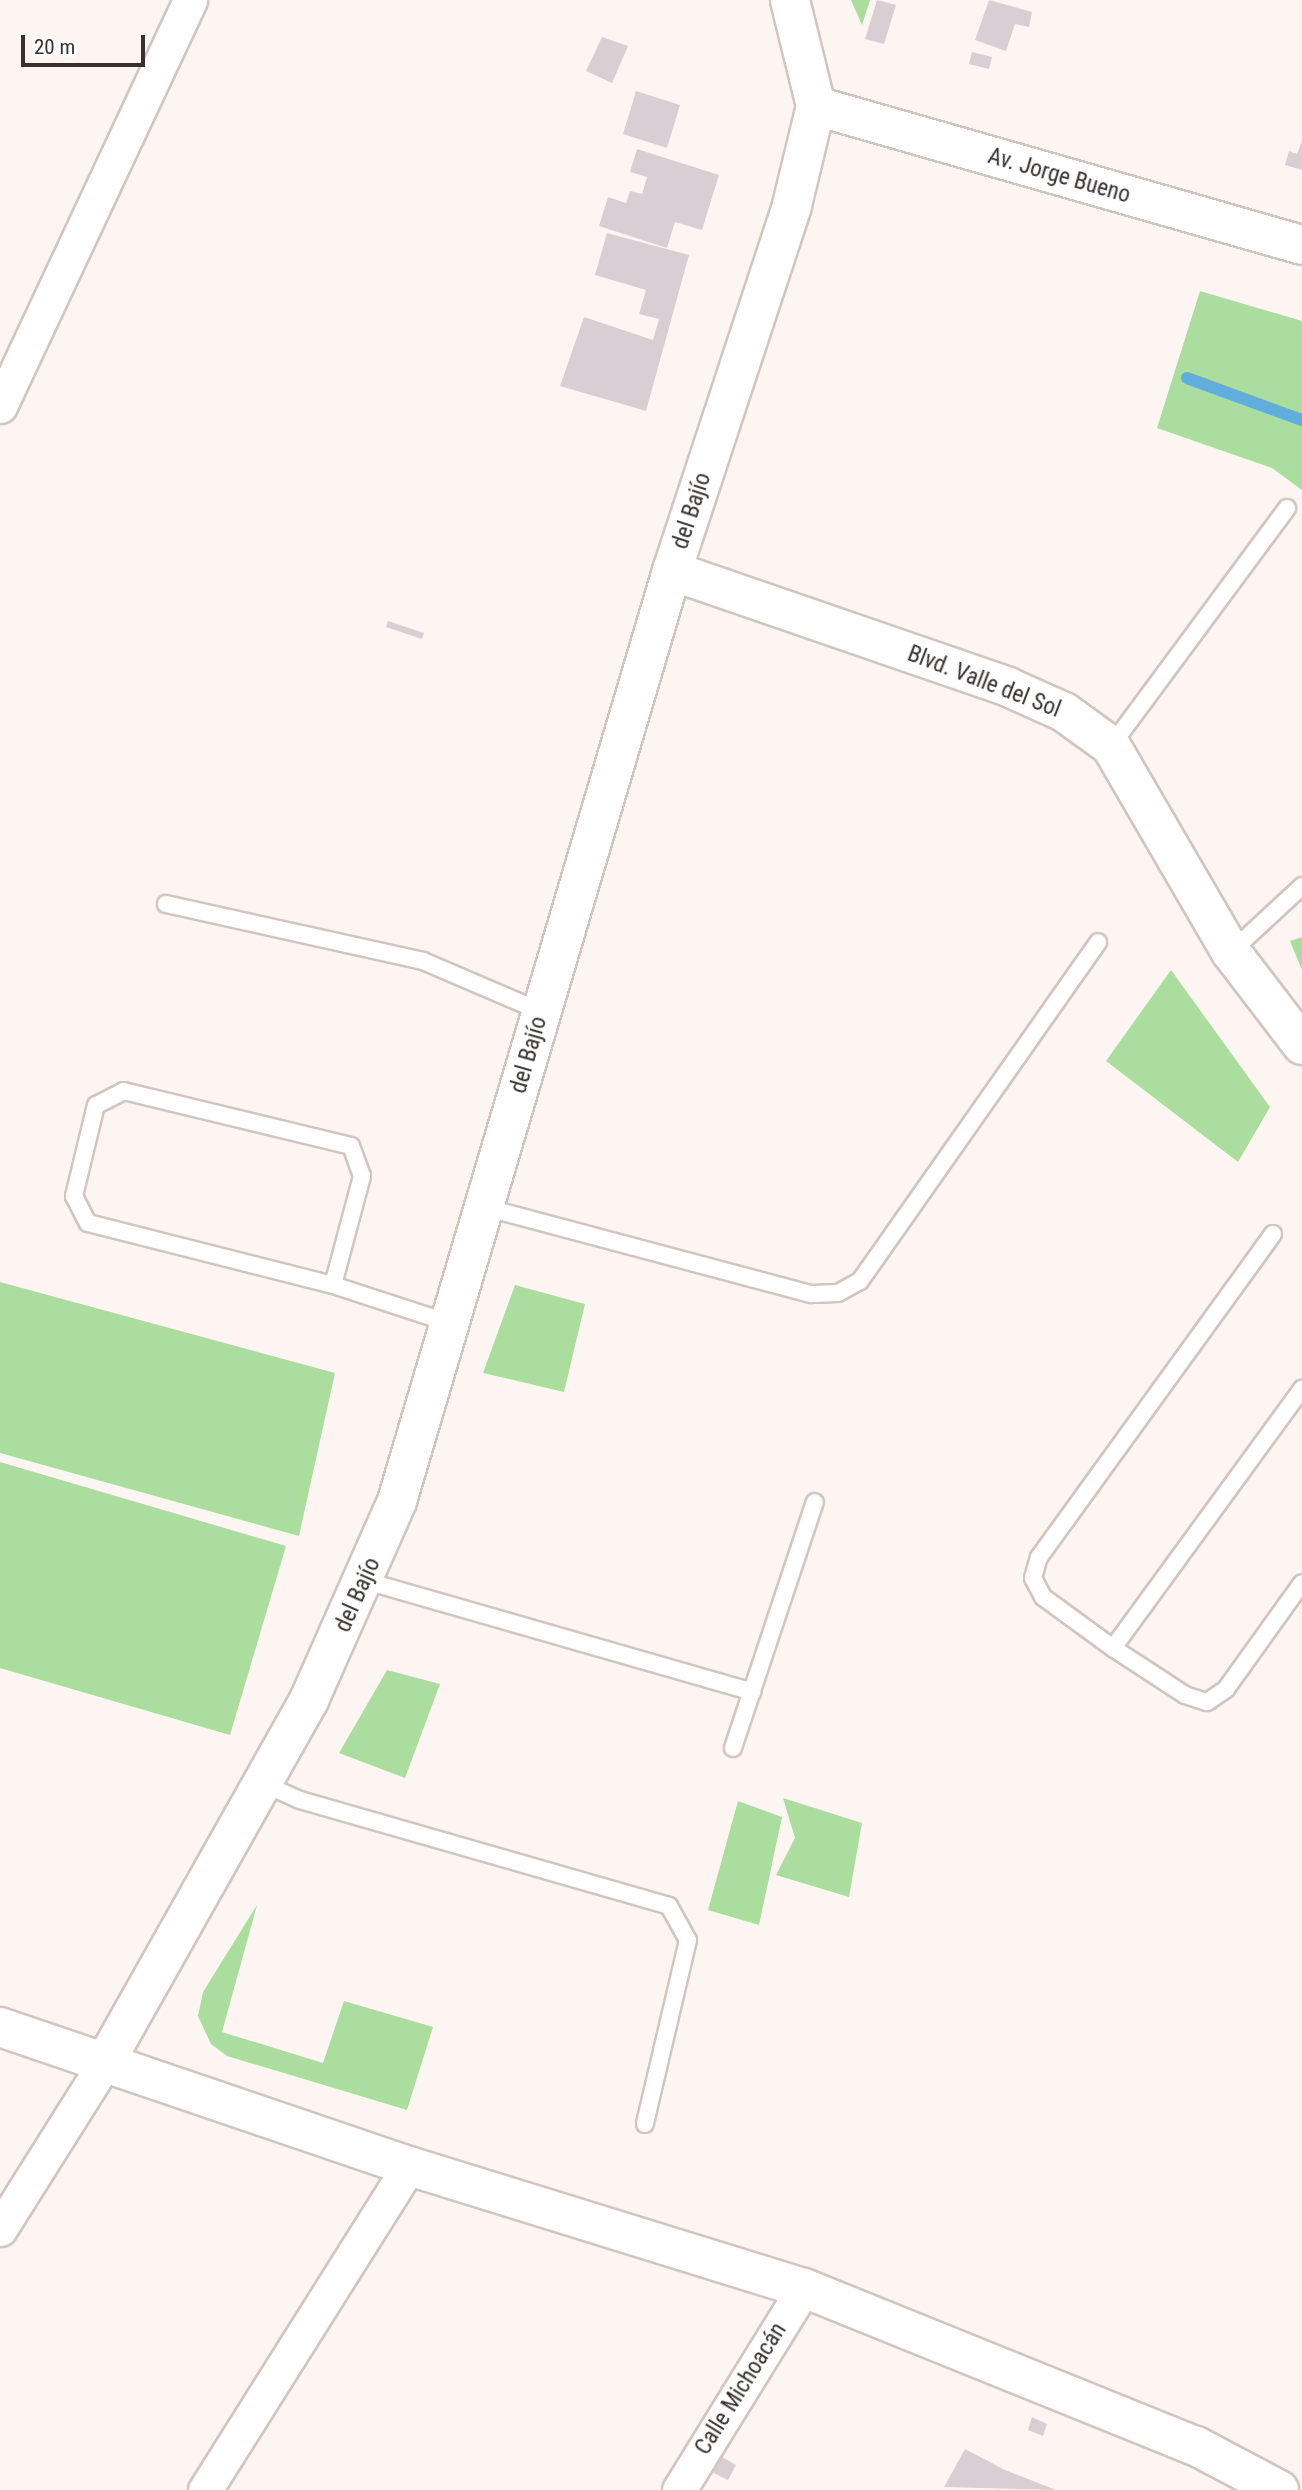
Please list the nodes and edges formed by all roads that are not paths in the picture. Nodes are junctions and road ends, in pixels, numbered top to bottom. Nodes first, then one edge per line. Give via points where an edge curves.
1 (190, 0) edge
2 (790, 0) edge
3 (816, 106) junction
4 (1302, 245) edge
5 (0, 406) edge
6 (1287, 508) dead end
7 (672, 571) junction
8 (1111, 746) junction
9 (1302, 886) edge
10 (166, 904) dead end
11 (1098, 943) dead end
12 (1231, 952) junction
13 (542, 1012) junction
14 (1302, 1045) edge
15 (484, 1207) junction
16 (1273, 1234) dead end
17 (333, 1285) junction
18 (450, 1323) junction
19 (1302, 1389) edge
20 (815, 1502) dead end
21 (366, 1581) junction
22 (1302, 1583) edge
23 (1113, 1648) junction
24 (752, 1692) junction
25 (733, 1748) dead end
26 (264, 1784) junction
27 (0, 2027) edge
28 (104, 2064) junction
29 (645, 2124) dead end
30 (409, 2166) junction
31 (0, 2229) edge
32 (804, 2288) junction
33 (205, 2490) edge
34 (679, 2490) edge
35 (1279, 2490) edge

1 - 5 street
2 - 3 street, del Bajío
3 - 4 street, Av. Jorge Bueno
3 - 7 street, del Bajío via 792,205
6 - 8 lane
7 - 8 street, Blvd. Valle del Sol via 1008,687 1064,712
7 - 13 street, del Bajío
8 - 12 street, Blvd. Valle del Sol
9 - 12 lane
10 - 13 lane via 423,961
11 - 15 lane via 860,1281 838,1293 812,1294
12 - 14 street, Blvd. Valle del Sol
13 - 15 street, del Bajío
15 - 18 street, del Bajío
16 - 23 lane via 1040,1557 1033,1578 1043,1597
17 - 17 lane via 362,1176 351,1146 124,1091 96,1105 75,1196 88,1223
17 - 18 lane
18 - 21 street, del Bajío
19 - 23 lane
20 - 24 lane
21 - 24 lane
21 - 26 street, del Bajío
22 - 23 lane via 1226,1689 1207,1702 1185,1695
24 - 25 lane
26 - 28 street, del Bajío
26 - 29 lane via 300,1800 669,1906 688,1940
27 - 28 street
28 - 30 street
28 - 31 street
30 - 32 street
30 - 33 street
32 - 34 street, Calle Michoacán
32 - 35 street via 1196,2446

